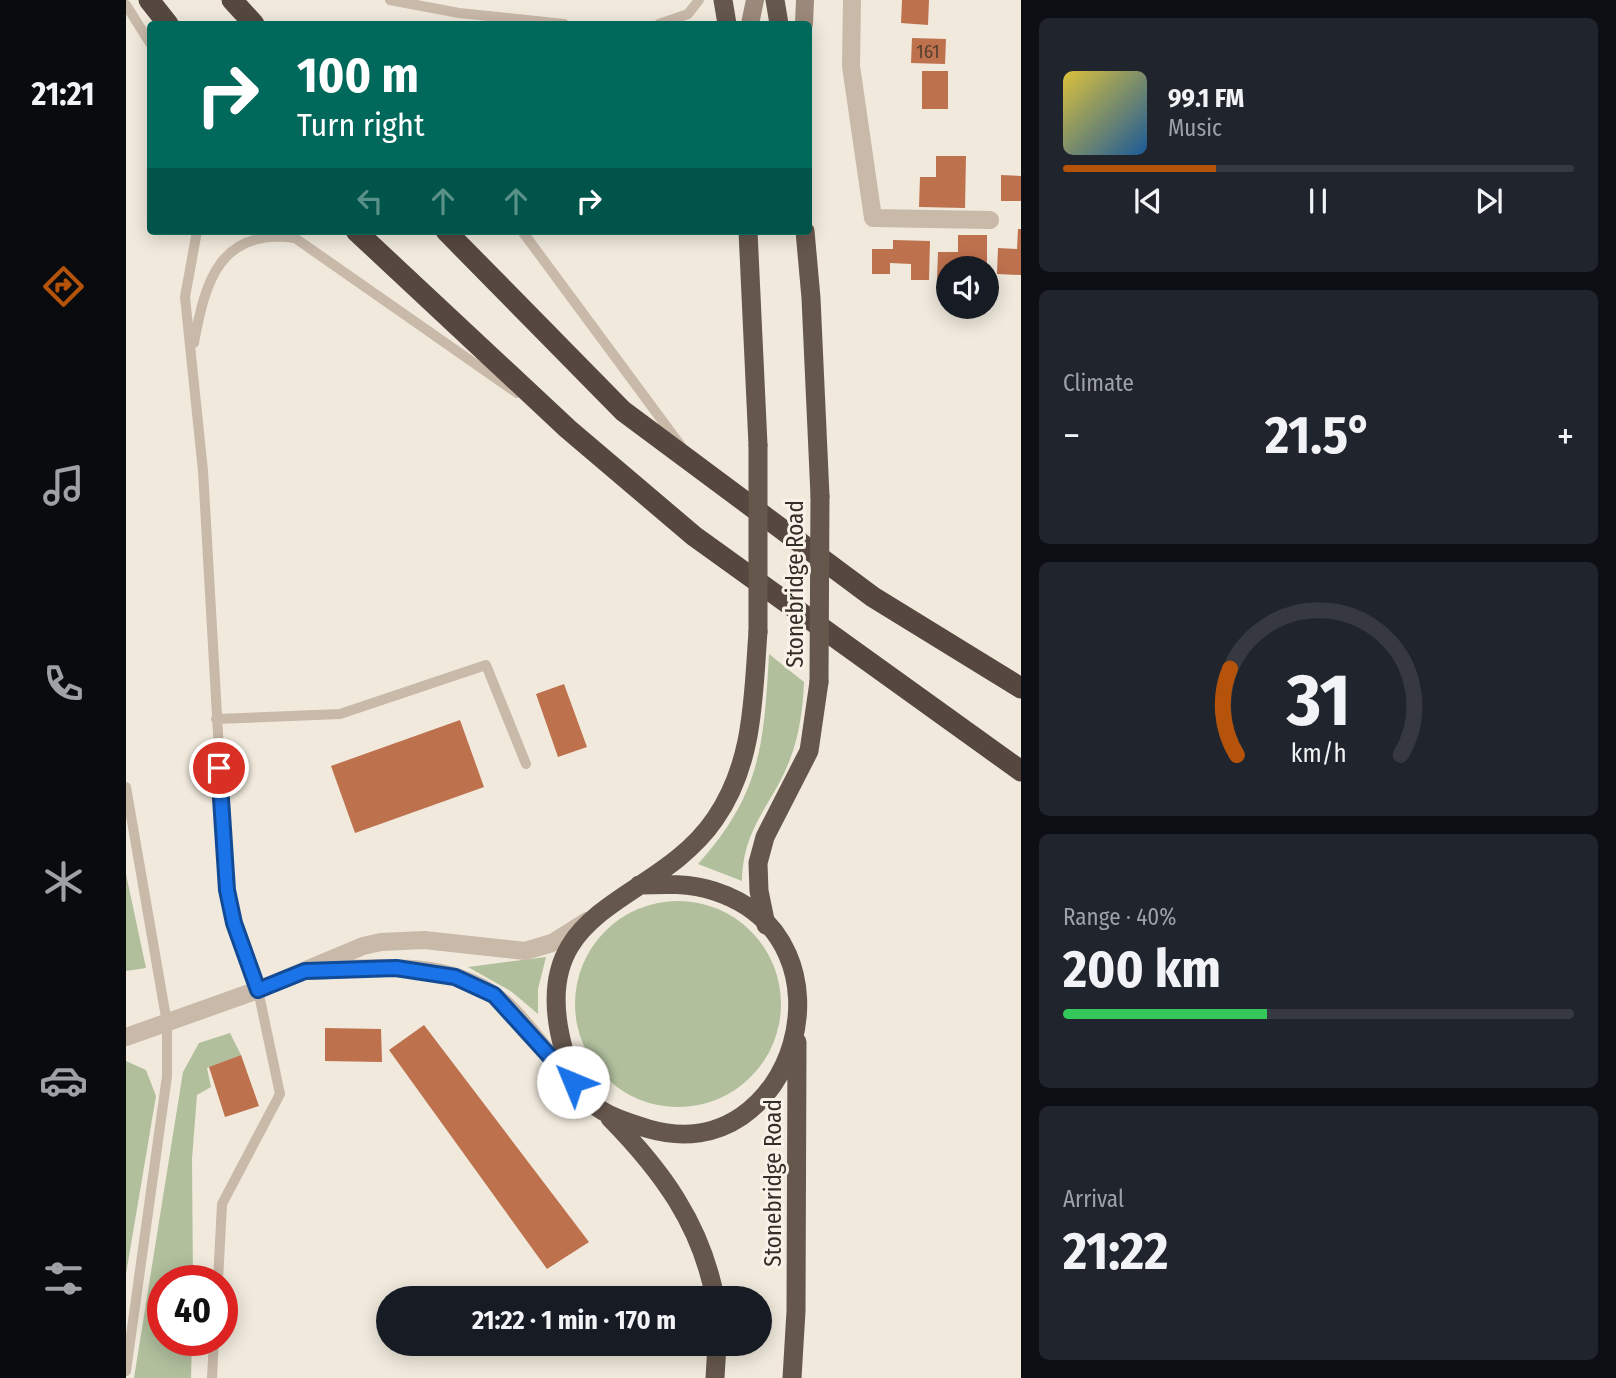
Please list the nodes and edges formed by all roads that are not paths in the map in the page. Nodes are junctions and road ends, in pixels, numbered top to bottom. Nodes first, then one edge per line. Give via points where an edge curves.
1 (149, 0) edge
2 (232, 0) edge
3 (390, 0) edge
4 (699, 0) edge
5 (723, 0) edge
6 (755, 0) edge
7 (775, 0) edge
8 (805, 0) edge
9 (852, 0) edge
10 (126, 5) edge
11 (166, 21) edge
12 (251, 21) edge
13 (535, 21) edge
14 (668, 21) edge
15 (726, 21) edge
16 (751, 21) edge
17 (778, 21) edge
18 (804, 21) edge
19 (147, 38) edge
20 (990, 220) dead end
21 (196, 235) edge
22 (360, 235) edge
23 (450, 235) edge
24 (525, 235) edge
25 (748, 235) edge
26 (805, 235) edge
27 (192, 356) junction
28 (568, 429) junction
29 (694, 463) junction
30 (1021, 688) edge
31 (216, 719) junction
32 (526, 764) dead end
33 (1021, 771) edge
34 (126, 786) edge
35 (639, 885) junction
36 (589, 920) junction
37 (766, 925) junction
38 (305, 971) junction
39 (258, 990) junction
40 (167, 1023) junction
41 (797, 1031) junction
42 (126, 1037) edge
43 (573, 1082) junction
44 (607, 1115) junction
45 (219, 1265) edge
46 (712, 1286) edge
47 (213, 1356) edge
48 (716, 1356) edge
49 (126, 1371) edge
50 (212, 1378) edge
51 (715, 1378) edge
52 (792, 1378) edge

1 - 11 highway
2 - 12 highway
3 - 13 lane
4 - 14 lane via 688,14
5 - 15 highway
6 - 16 main road
7 - 17 highway
8 - 18 main road
9 - 20 street via 851,66 873,218
10 - 19 lane
21 - 27 lane via 185,297
22 - 28 highway
23 - 29 highway via 623,411
24 - 29 lane
25 - 35 highway, Stonebridge Road, bridge via 758,445 758,632 751,728 731,793 698,841
26 - 37 highway, Stonebridge Road, bridge via 820,496 819,682 809,751 765,837 758,863
27 - 28 lane via 203,295 219,265 242,244 272,235 295,239
27 - 31 lane
28 - 33 highway via 695,536
29 - 30 highway via 873,597
31 - 32 lane via 340,714 486,665
31 - 39 lane via 227,890
34 - 40 lane
35 - 36 highway
35 - 37 highway via 674,884 716,891 744,905
36 - 38 street via 552,943 525,951 424,940 381,942
36 - 43 highway via 567,950 557,986 557,1020
37 - 41 highway via 794,967 800,992
38 - 39 street
38 - 43 street via 396,968 439,973 476,984 511,1010
39 - 40 street
39 - 45 lane via 280,1094 222,1204
40 - 42 street
40 - 49 lane via 167,1076
41 - 44 highway via 761,1100 732,1123 673,1135
41 - 52 highway, Stonebridge Road
43 - 44 highway
44 - 46 highway via 681,1204 704,1255
47 - 50 lane
48 - 51 highway

